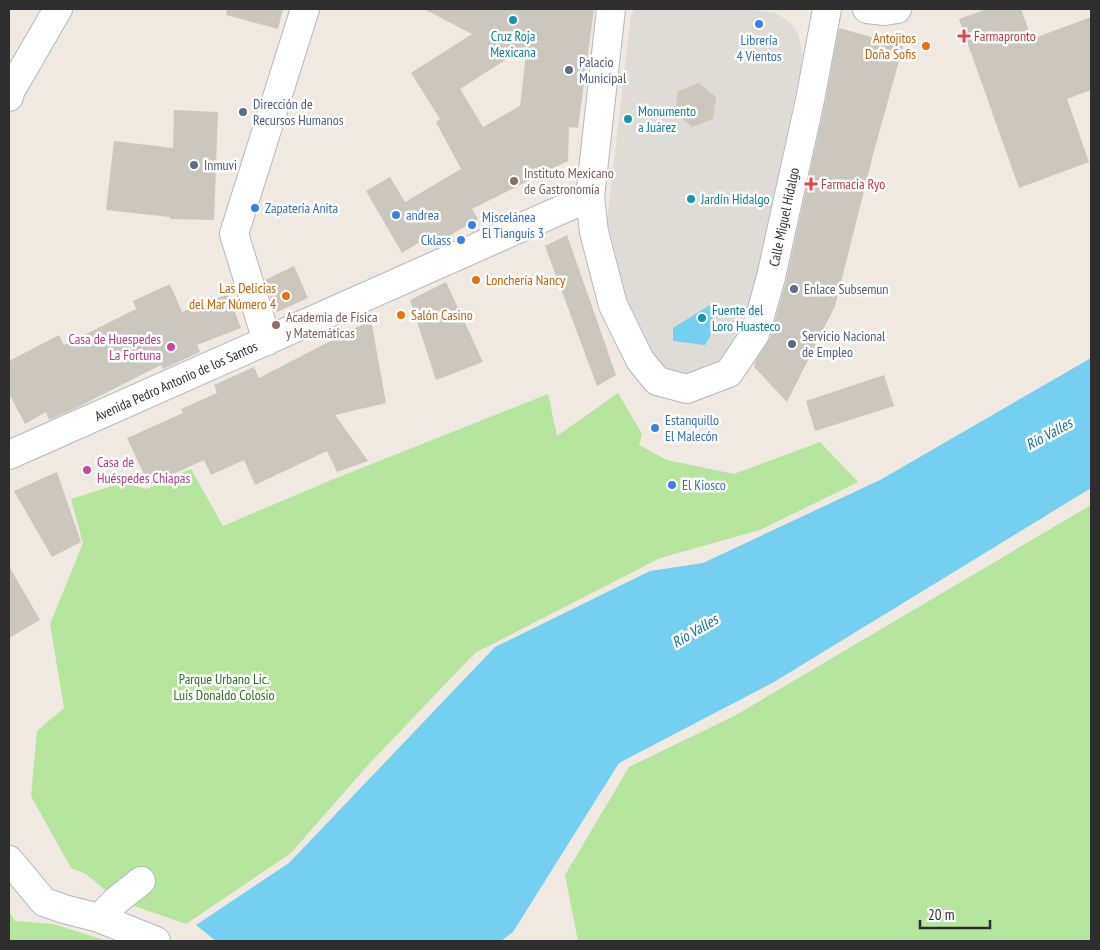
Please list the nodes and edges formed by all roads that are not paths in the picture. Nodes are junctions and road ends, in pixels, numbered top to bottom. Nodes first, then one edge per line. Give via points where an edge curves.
1 (58, 9) edge
2 (305, 9) edge
3 (611, 9) edge
4 (827, 9) edge
5 (867, 9) edge
6 (897, 9) edge
7 (10, 92) edge
8 (590, 196) junction
9 (267, 341) junction
10 (9, 455) edge
11 (9, 860) edge
12 (141, 881) dead end
13 (100, 918) junction
14 (156, 941) edge

1 - 7 street
2 - 9 street via 234,234
3 - 8 street
4 - 8 street, Calle Miguel Hidalgo via 771,277 755,334 729,373 687,389 657,381 640,360 613,305 594,232
5 - 6 street
8 - 9 street, Avenida Pedro Antonio de los Santos
9 - 10 street, Avenida Pedro Antonio de los Santos
11 - 13 street via 44,902
12 - 13 street
13 - 14 street

